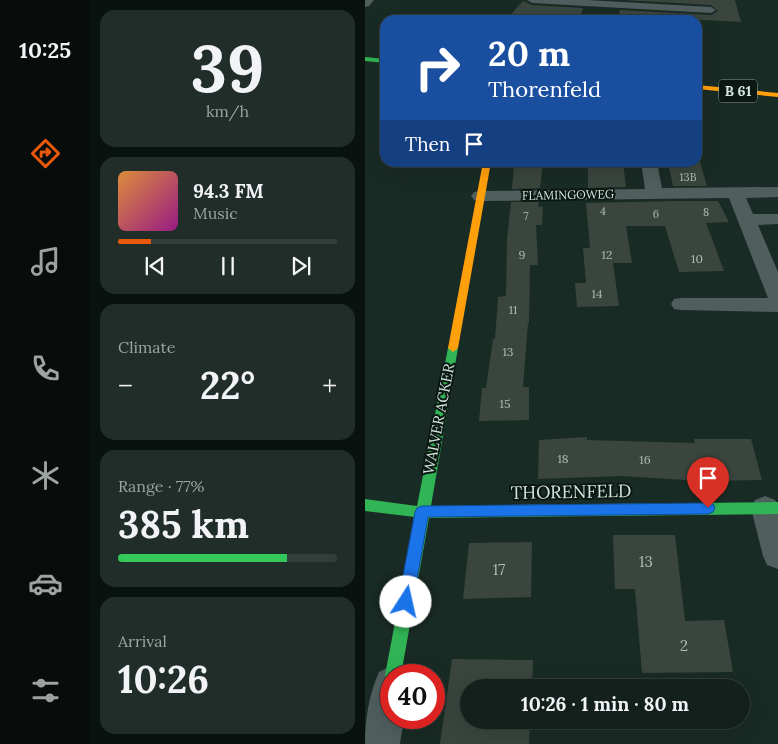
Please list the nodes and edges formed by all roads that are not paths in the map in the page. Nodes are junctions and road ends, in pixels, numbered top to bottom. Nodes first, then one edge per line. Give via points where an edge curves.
1 (369, 0) edge
2 (532, 0) edge
3 (365, 4) edge
4 (711, 10) dead end
5 (365, 59) edge
6 (380, 60) edge
7 (702, 88) edge
8 (778, 95) edge
9 (486, 167) edge
10 (650, 167) edge
11 (735, 192) junction
12 (778, 192) edge
13 (655, 194) junction
14 (480, 196) junction
15 (778, 219) edge
16 (747, 220) junction
17 (778, 297) edge
18 (683, 304) dead end
19 (778, 305) edge
20 (365, 505) edge
21 (772, 508) edge
22 (422, 512) junction
23 (778, 556) edge
24 (395, 664) edge
25 (384, 729) edge
26 (381, 744) edge

1 - 3 street
2 - 4 street via 605,8
5 - 6 street
7 - 8 street, B 61
9 - 14 street, WALVER ACKER
10 - 13 street
11 - 12 street, FLAMINGOWEG
11 - 13 street, FLAMINGOWEG
11 - 16 street
13 - 14 street, FLAMINGOWEG
14 - 22 street, WALVER ACKER
15 - 16 street
16 - 17 street
18 - 19 street
20 - 22 street, THORENFELD
21 - 22 street, THORENFELD
21 - 23 street
22 - 24 street, WALVER ACKER
25 - 26 street

